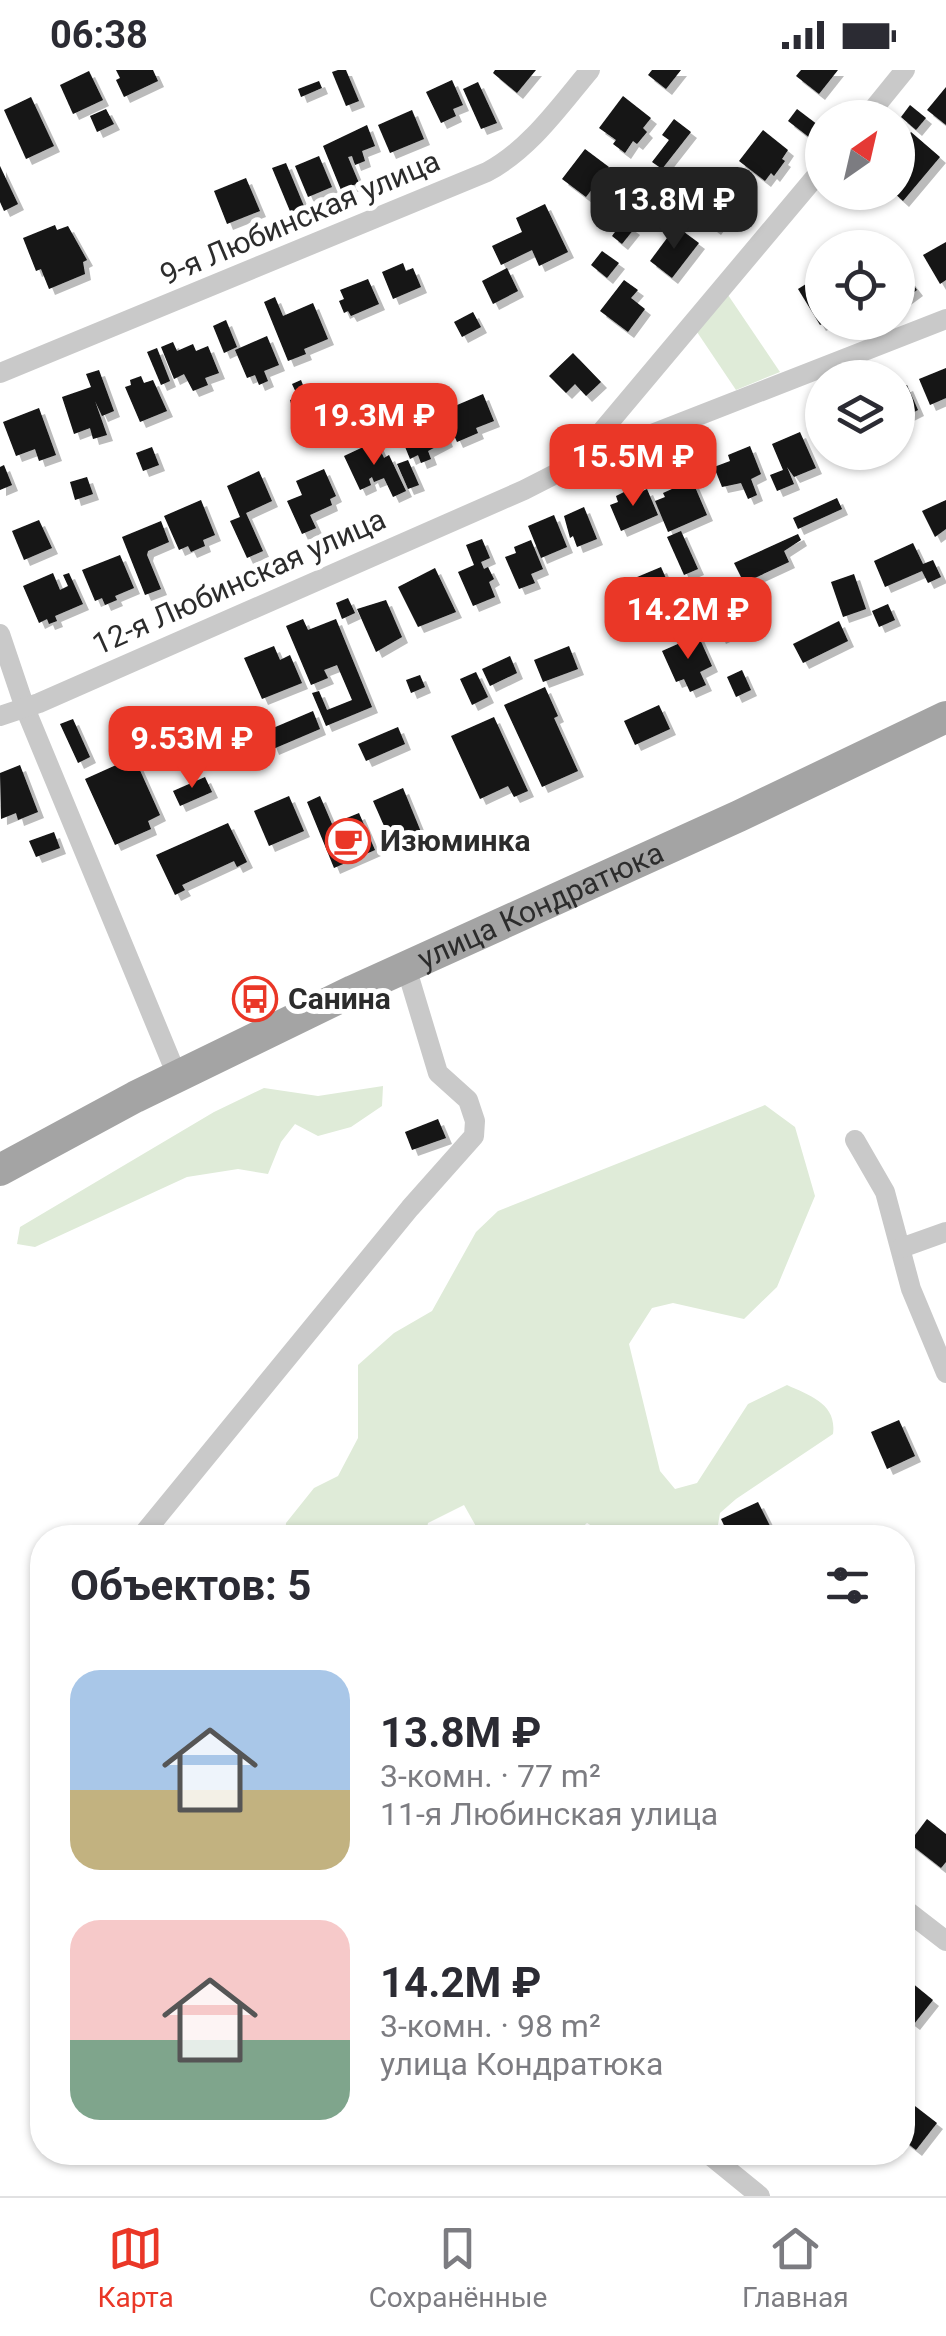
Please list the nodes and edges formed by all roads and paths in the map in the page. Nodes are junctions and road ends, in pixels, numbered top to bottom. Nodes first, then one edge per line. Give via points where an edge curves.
1 (590, 70) edge
2 (905, 70) edge
3 (881, 100) edge
4 (805, 189) edge
5 (946, 318) edge
6 (0, 373) edge
7 (575, 464) junction
8 (0, 634) edge
9 (25, 708) junction
10 (0, 716) edge
11 (946, 716) edge
12 (406, 967) junction
13 (178, 1078) junction
14 (136, 1098) junction
15 (854, 1140) dead end
16 (0, 1146) edge
17 (0, 1170) edge
18 (946, 1232) edge
19 (901, 1248) junction
20 (946, 1373) edge
21 (151, 1525) edge
22 (915, 1917) edge
23 (946, 1941) edge
24 (722, 2165) edge
25 (760, 2196) edge

1 - 6 street, 9-я Любинская улица via 525,146 487,172
2 - 3 street
4 - 7 street
5 - 7 street, 12-я Любинская улица
7 - 9 street, 12-я Любинская улица
8 - 9 street
9 - 10 street, 12-я Любинская улица
9 - 13 street
11 - 12 main road, улица Кондратюка
12 - 13 main road, улица Кондратюка
12 - 21 street via 438,1073 468,1100 474,1136
13 - 14 main road, улица Кондратюка
14 - 16 main road
14 - 17 main road
15 - 19 street via 884,1192
18 - 19 street
19 - 20 street
22 - 23 street
24 - 25 street

